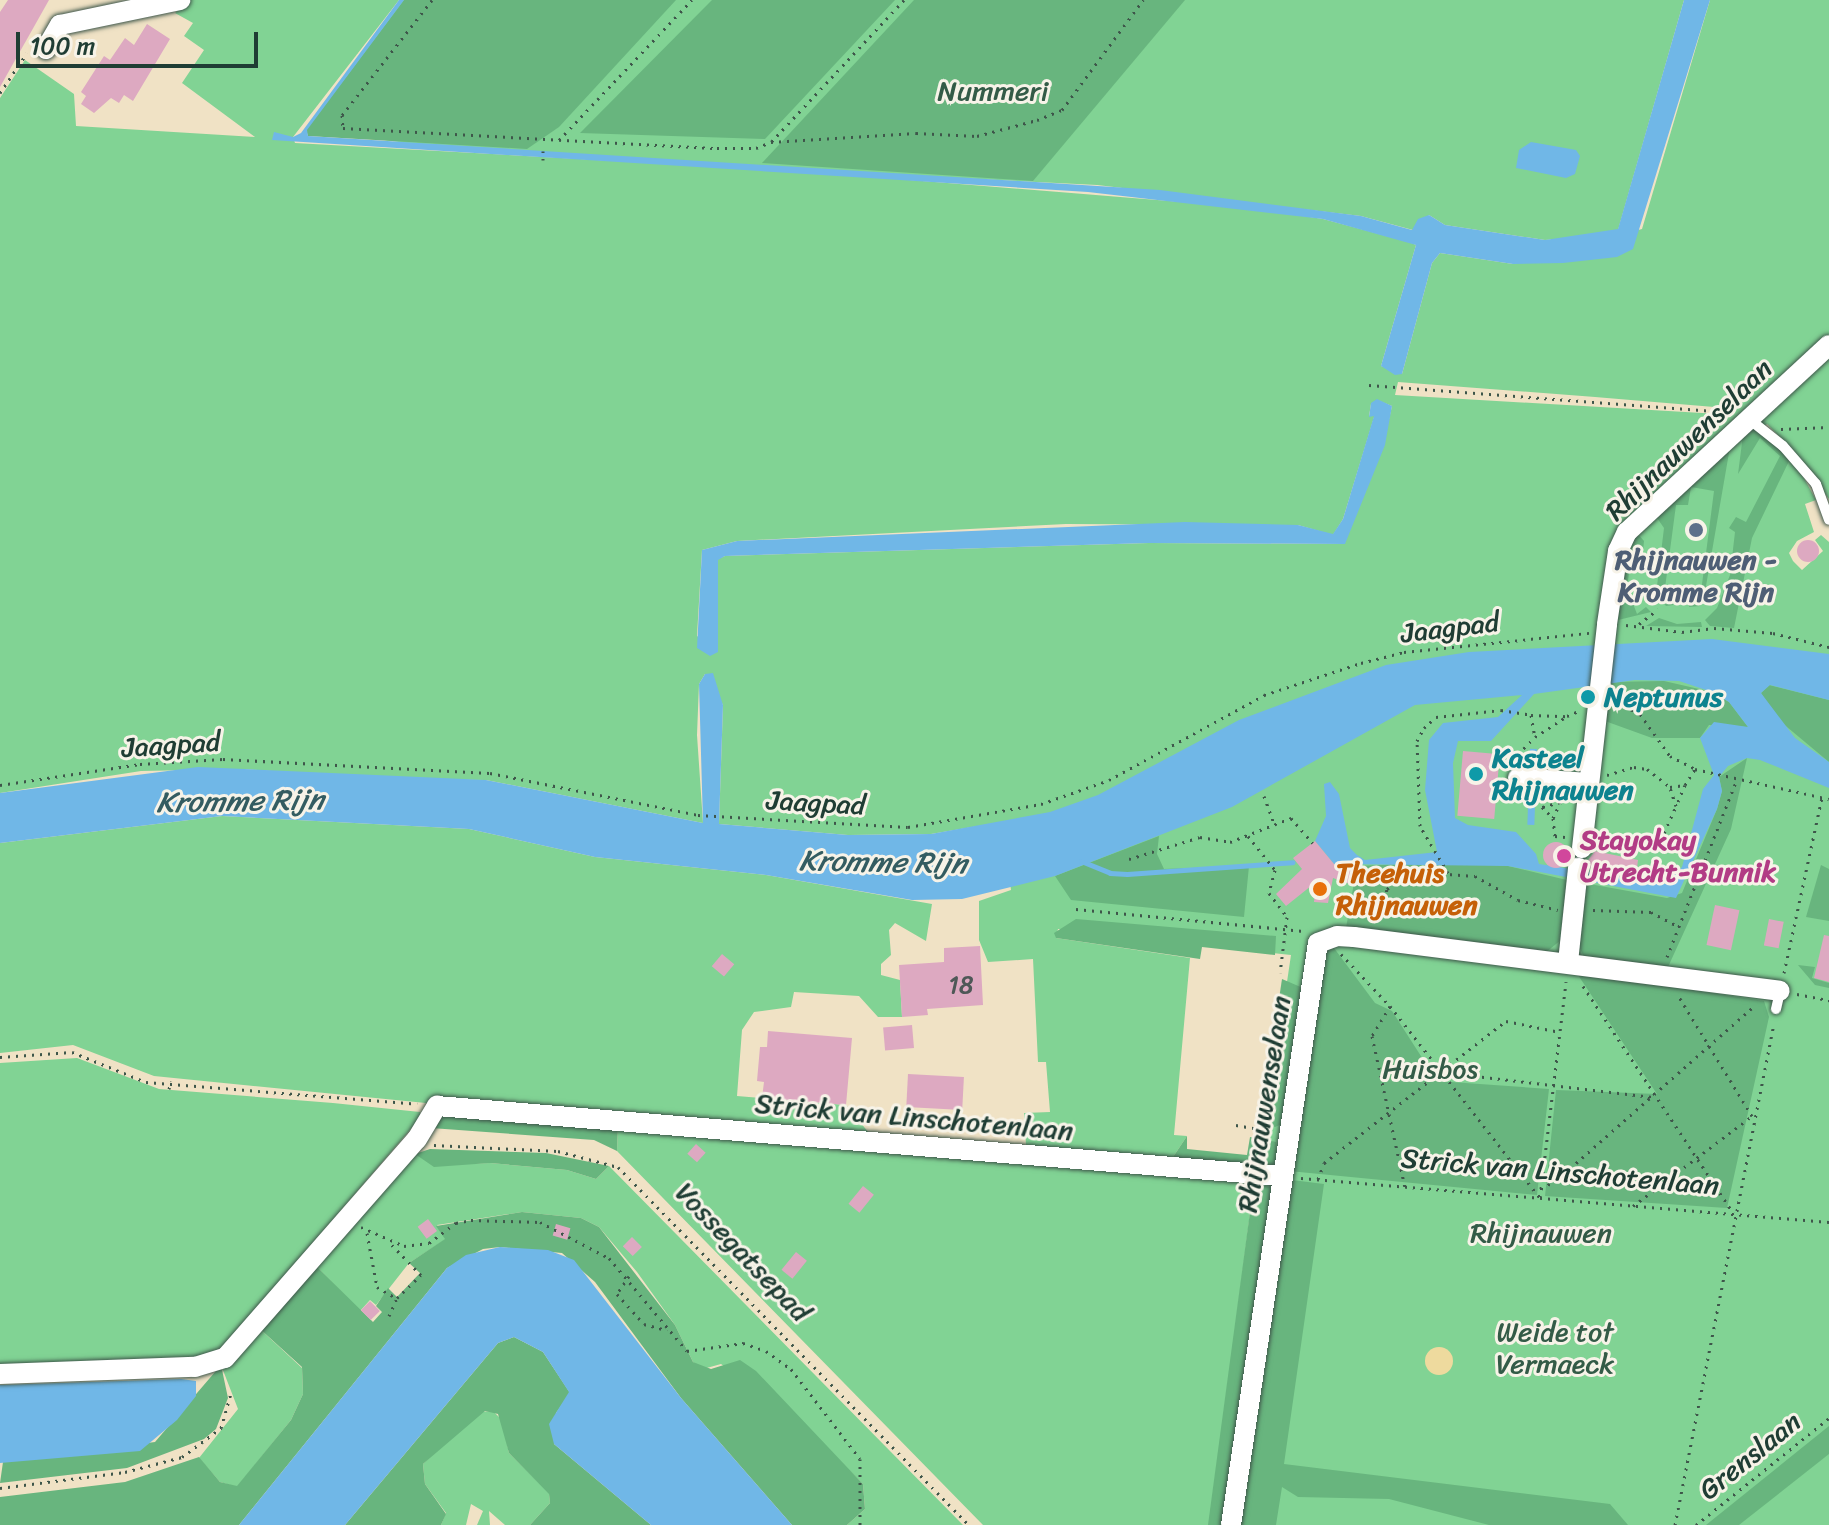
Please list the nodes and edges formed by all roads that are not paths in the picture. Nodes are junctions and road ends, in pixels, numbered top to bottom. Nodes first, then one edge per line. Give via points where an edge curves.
1 (180, 0) edge
2 (46, 49) road end
3 (1829, 345) edge
4 (1749, 419) junction
5 (1829, 520) edge
6 (1589, 784) junction
7 (1523, 789) road end
8 (1568, 962) junction
9 (1778, 1000) road end
10 (1281, 1176) junction
11 (0, 1374) edge
12 (1231, 1525) edge

1 - 2 street via 60,25
3 - 4 street, Rhijnauwenselaan
4 - 5 lane via 1816,484
4 - 6 street, Rhijnauwenselaan via 1627,532 1618,551 1603,630
6 - 7 street via 1544,779
6 - 8 street
8 - 9 street via 1758,988
8 - 10 street, Rhijnauwenselaan via 1326,938 1316,949
10 - 11 street, Strick van Linschotenlaan via 437,1106 417,1139 257,1328 210,1366
10 - 12 street, Rhijnauwenselaan

